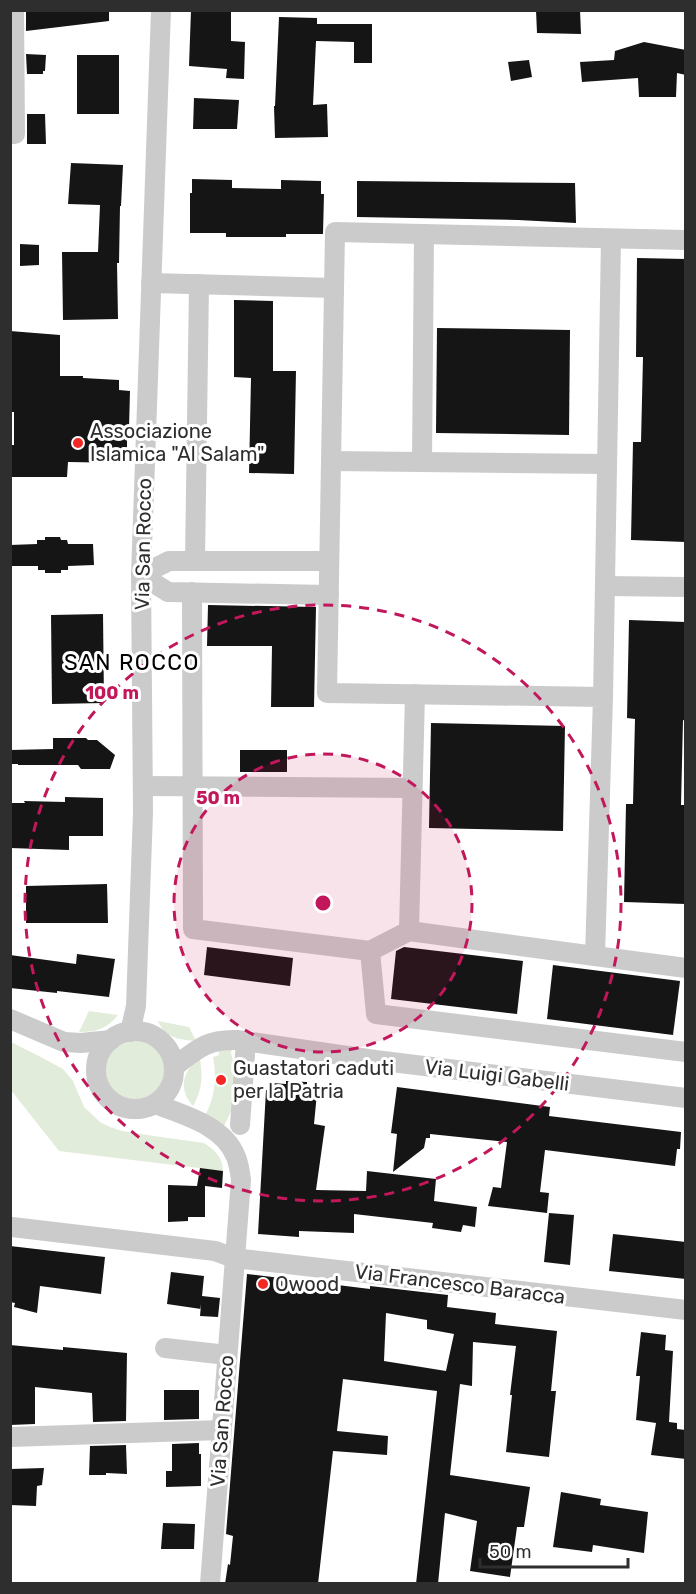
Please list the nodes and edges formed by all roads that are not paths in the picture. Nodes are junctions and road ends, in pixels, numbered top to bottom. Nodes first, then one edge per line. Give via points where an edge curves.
1 (14, 10) edge
2 (161, 10) edge
3 (10, 134) edge
4 (424, 234) junction
5 (611, 239) junction
6 (686, 240) edge
7 (152, 283) junction
8 (199, 284) junction
9 (334, 288) junction
10 (331, 461) junction
11 (422, 462) junction
12 (607, 464) junction
13 (195, 561) junction
14 (329, 561) junction
15 (141, 575) junction
16 (605, 586) junction
17 (686, 587) edge
18 (192, 592) junction
19 (328, 595) junction
20 (415, 694) junction
21 (603, 697) junction
22 (144, 786) junction
23 (192, 786) junction
24 (412, 789) junction
25 (409, 931) junction
26 (370, 951) junction
27 (595, 956) junction
28 (686, 968) edge
29 (10, 1019) edge
30 (135, 1032) junction
31 (111, 1040) junction
32 (246, 1041) junction
33 (64, 1042) junction
34 (202, 1046) junction
35 (166, 1047) junction
36 (686, 1052) edge
37 (174, 1066) junction
38 (97, 1079) junction
39 (170, 1088) junction
40 (686, 1098) edge
41 (155, 1104) junction
42 (196, 1120) junction
43 (240, 1125) dead end
44 (12, 1227) dead end
45 (234, 1258) junction
46 (686, 1310) edge
47 (165, 1348) dead end
48 (227, 1355) junction
49 (221, 1430) junction
50 (10, 1437) edge
51 (210, 1584) edge

1 - 3 street via 15,134
2 - 7 street, Via San Rocco
4 - 5 street
4 - 9 street via 335,232
4 - 11 street
5 - 6 street
5 - 12 street
7 - 8 street
7 - 15 street, Via San Rocco
8 - 9 street
8 - 13 street
9 - 10 street
10 - 11 street
10 - 14 street
11 - 12 street
12 - 16 street
13 - 14 street
13 - 15 street via 169,561
14 - 19 street
15 - 18 street via 168,591
15 - 22 street, Via San Rocco
16 - 17 street
16 - 21 street
18 - 19 street
18 - 23 street
19 - 20 street via 327,693
20 - 21 street
20 - 24 street
21 - 27 street
22 - 23 street
22 - 30 street, Via San Rocco
23 - 24 street
23 - 26 street via 193,929
24 - 25 street
25 - 26 street
25 - 27 street
26 - 36 street via 376,1014
27 - 28 street
29 - 33 street via 46,1029
30 - 31 street
30 - 35 street via 150,1035
31 - 33 street
31 - 38 street via 99,1057
32 - 34 street, Via Luigi Gabelli via 225,1040
32 - 40 street, Via Luigi Gabelli
32 - 43 street
33 - 38 street
34 - 35 street, Via Luigi Gabelli
34 - 37 street, Via Luigi Gabelli
35 - 37 street
37 - 39 street
38 - 41 street via 102,1091 120,1106 143,1109
39 - 41 street
39 - 42 street, Via San Rocco
41 - 42 street, Via San Rocco
42 - 45 street, Via San Rocco via 228,1143 238,1163 241,1180
44 - 45 street via 215,1251
45 - 46 street, Via Francesco Baracca
45 - 48 street, Via San Rocco
47 - 48 street
48 - 49 street, Via San Rocco
49 - 50 street
49 - 51 street, Via San Rocco

